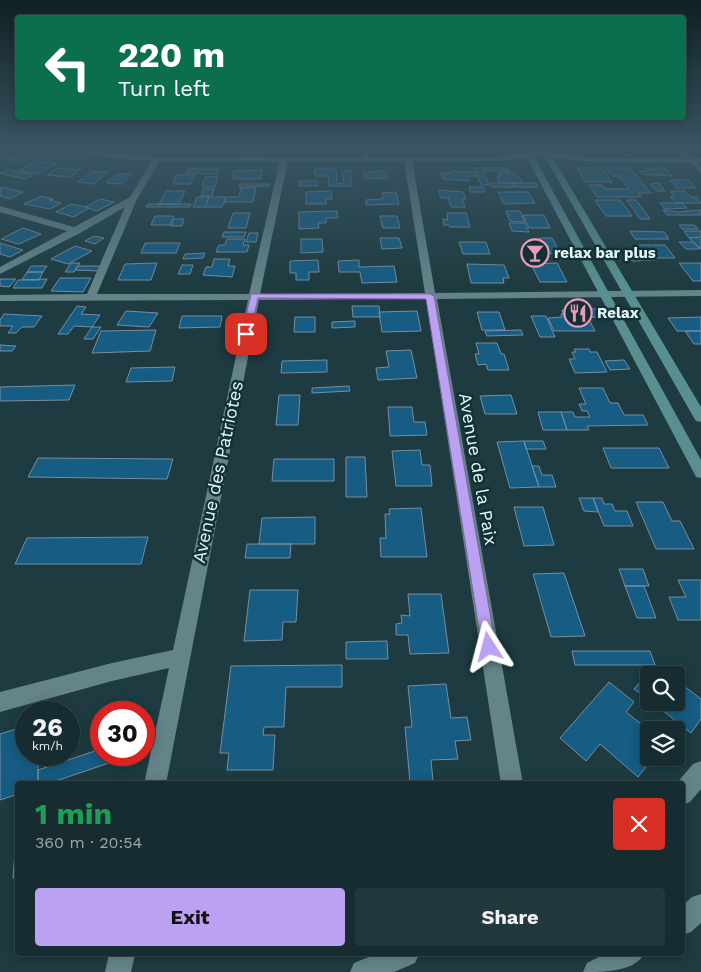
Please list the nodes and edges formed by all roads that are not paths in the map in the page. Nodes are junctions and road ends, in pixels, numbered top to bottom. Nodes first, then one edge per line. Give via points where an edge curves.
1 (135, 195) edge
2 (276, 195) edge
3 (414, 195) edge
4 (552, 195) edge
5 (572, 195) edge
6 (133, 199) junction
7 (0, 209) edge
8 (77, 230) junction
9 (0, 271) edge
10 (628, 292) junction
11 (604, 293) junction
12 (701, 293) edge
13 (254, 296) junction
14 (430, 296) junction
15 (91, 297) junction
16 (0, 298) edge
17 (701, 418) edge
18 (701, 473) edge
19 (180, 657) junction
20 (0, 702) edge
21 (701, 772) edge
22 (156, 781) edge
23 (511, 781) edge
24 (685, 791) edge
25 (701, 906) edge
26 (685, 920) edge
27 (122, 956) edge
28 (401, 956) edge
29 (627, 956) edge
30 (118, 972) edge
31 (363, 972) edge
32 (596, 972) edge

1 - 6 street
2 - 13 street, Avenue des Patriotes
3 - 14 street, Avenue de la Paix
4 - 11 street
5 - 10 street
6 - 8 street
6 - 15 street
7 - 8 street
8 - 9 street
10 - 11 street
10 - 12 street
10 - 17 street
11 - 14 street
11 - 18 street
13 - 14 street
13 - 15 street
13 - 19 street, Avenue des Patriotes
14 - 23 street, Avenue de la Paix
15 - 16 street
19 - 20 street
19 - 22 street, Avenue des Patriotes
21 - 24 street
25 - 26 street
27 - 30 street
28 - 31 street
29 - 32 street

